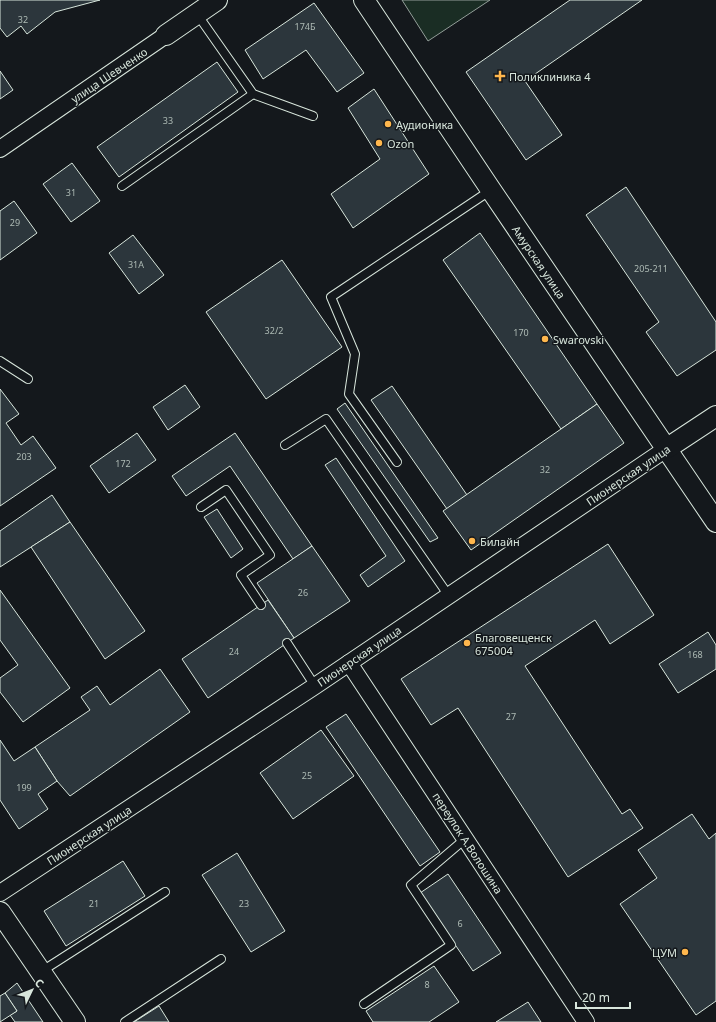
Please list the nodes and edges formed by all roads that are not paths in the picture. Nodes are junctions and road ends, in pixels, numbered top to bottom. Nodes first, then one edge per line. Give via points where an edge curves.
1 (217, 0) edge
2 (364, 0) edge
3 (197, 14) junction
4 (166, 35) joint
5 (253, 94) junction
6 (313, 116) dead end
7 (0, 149) edge
8 (122, 186) dead end
9 (491, 190) junction
10 (0, 361) edge
11 (28, 379) dead end
12 (716, 416) edge
13 (285, 445) dead end
14 (666, 449) junction
15 (397, 462) dead end
16 (201, 507) dead end
17 (716, 522) edge
18 (449, 596) junction
19 (261, 605) dead end
20 (287, 643) dead end
21 (349, 663) junction
22 (315, 686) junction
23 (465, 839) junction
24 (165, 892) dead end
25 (0, 893) edge
26 (0, 912) edge
27 (221, 959) dead end
28 (42, 971) junction
29 (364, 1004) dead end
30 (76, 1022) edge
31 (125, 1022) edge
32 (586, 1022) edge

1 - 3 street, улица Шевченко
2 - 9 street, Амурская улица
3 - 4 street, улица Шевченко
3 - 5 lane
4 - 7 street, улица Шевченко
5 - 6 lane
5 - 8 lane
9 - 14 street, Амурская улица
9 - 15 lane via 331,297 355,354 349,394
10 - 11 lane
12 - 14 street, Пионерская улица
13 - 18 lane via 326,418
14 - 17 street, Амурская улица
14 - 18 street, Пионерская улица
16 - 19 lane via 226,490 270,555 242,575
18 - 21 street, Пионерская улица
20 - 22 lane
21 - 22 street, Пионерская улица
21 - 23 street, переулок А.Волошина
22 - 25 street, Пионерская улица
23 - 29 lane via 411,885 451,945
23 - 32 street, переулок А.Волошина
24 - 28 lane
26 - 28 street
27 - 31 lane
28 - 30 street

